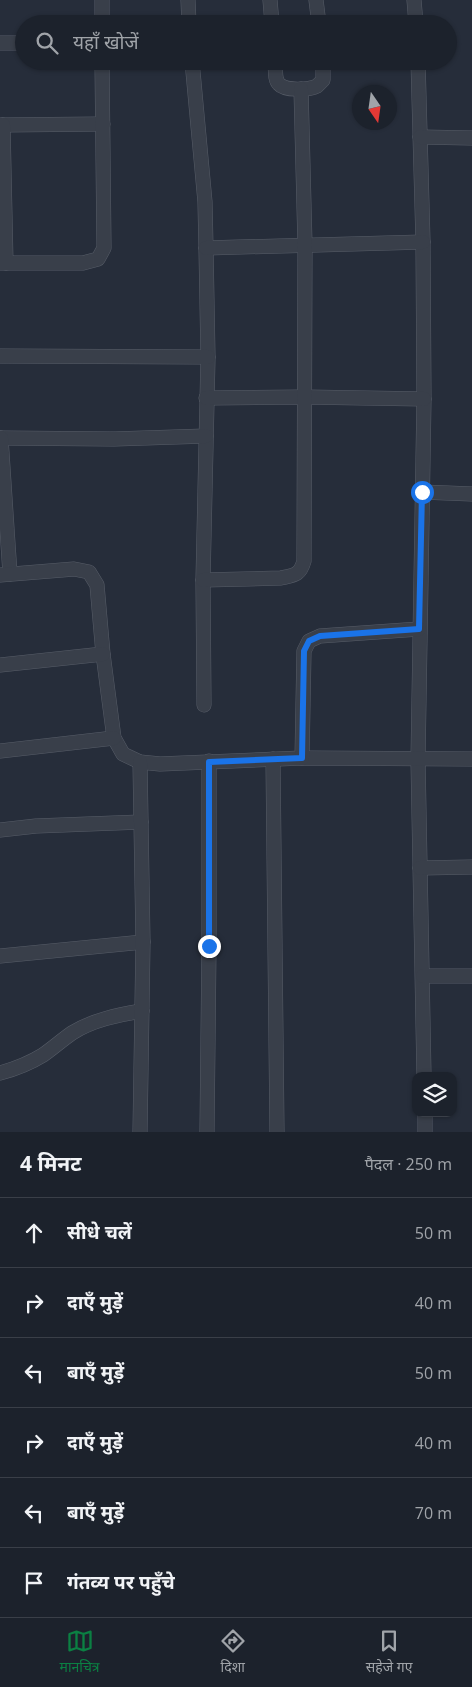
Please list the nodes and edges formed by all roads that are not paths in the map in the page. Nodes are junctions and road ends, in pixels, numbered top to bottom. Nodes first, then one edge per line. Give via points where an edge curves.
1 (102, 0) edge
2 (188, 0) edge
3 (270, 0) edge
4 (316, 0) edge
5 (414, 0) edge
6 (102, 15) edge
7 (189, 15) edge
8 (271, 15) edge
9 (318, 15) edge
10 (415, 15) edge
11 (15, 42) edge
12 (0, 43) edge
13 (102, 70) edge
14 (193, 70) edge
15 (275, 70) edge
16 (323, 70) edge
17 (418, 70) edge
18 (302, 89) junction
19 (103, 124) junction
20 (2, 125) edge
21 (420, 137) junction
22 (472, 138) edge
23 (423, 242) junction
24 (305, 245) junction
25 (206, 248) junction
26 (3, 263) edge
27 (0, 356) edge
28 (208, 357) junction
29 (305, 397) junction
30 (206, 398) junction
31 (424, 399) junction
32 (206, 436) junction
33 (0, 438) edge
34 (422, 492) junction
35 (472, 494) edge
36 (5, 575) edge
37 (203, 580) junction
38 (419, 629) junction
39 (103, 654) junction
40 (0, 665) edge
41 (204, 705) dead end
42 (114, 738) junction
43 (0, 751) edge
44 (302, 758) junction
45 (273, 759) junction
46 (472, 759) edge
47 (418, 760) junction
48 (140, 762) junction
49 (209, 762) junction
50 (142, 822) junction
51 (0, 830) edge
52 (472, 867) edge
53 (420, 868) junction
54 (143, 942) junction
55 (0, 956) edge
56 (423, 976) junction
57 (472, 976) edge
58 (142, 1011) junction
59 (424, 1072) edge
60 (0, 1073) edge
61 (425, 1117) edge
62 (140, 1132) edge
63 (206, 1132) edge
64 (277, 1132) edge
65 (424, 1132) edge

1 - 6 street
2 - 7 street
3 - 8 street
4 - 9 street
5 - 10 street
11 - 12 street
13 - 19 street
14 - 25 street
15 - 18 street via 280,86
16 - 18 street via 323,80 318,86
17 - 21 street
18 - 24 street
19 - 20 street
19 - 26 street via 105,234 104,248 98,259 83,263
20 - 26 street
21 - 22 street
21 - 23 street
23 - 24 street
23 - 31 street
24 - 25 street
24 - 29 street
25 - 28 street
27 - 28 street
28 - 30 street
29 - 30 street
29 - 31 street
29 - 37 street via 304,561 301,570 282,578
30 - 32 street
31 - 34 street
32 - 33 street
32 - 37 street
33 - 36 street
34 - 35 street
34 - 38 street
36 - 39 street via 74,569 89,572 97,586
37 - 41 street
38 - 44 street via 320,636 309,641 304,651
38 - 47 street
39 - 40 street
39 - 42 street
42 - 43 street
42 - 48 street via 123,754
44 - 45 street
44 - 47 street
45 - 49 street
45 - 64 street
46 - 47 street
47 - 53 street
48 - 49 street
48 - 50 street
49 - 63 street
50 - 51 street
50 - 54 street
52 - 53 street
53 - 56 street
54 - 55 street
54 - 58 street
56 - 57 street
56 - 59 street
58 - 60 street via 110,1016 90,1024 42,1055
58 - 62 street
61 - 65 street

